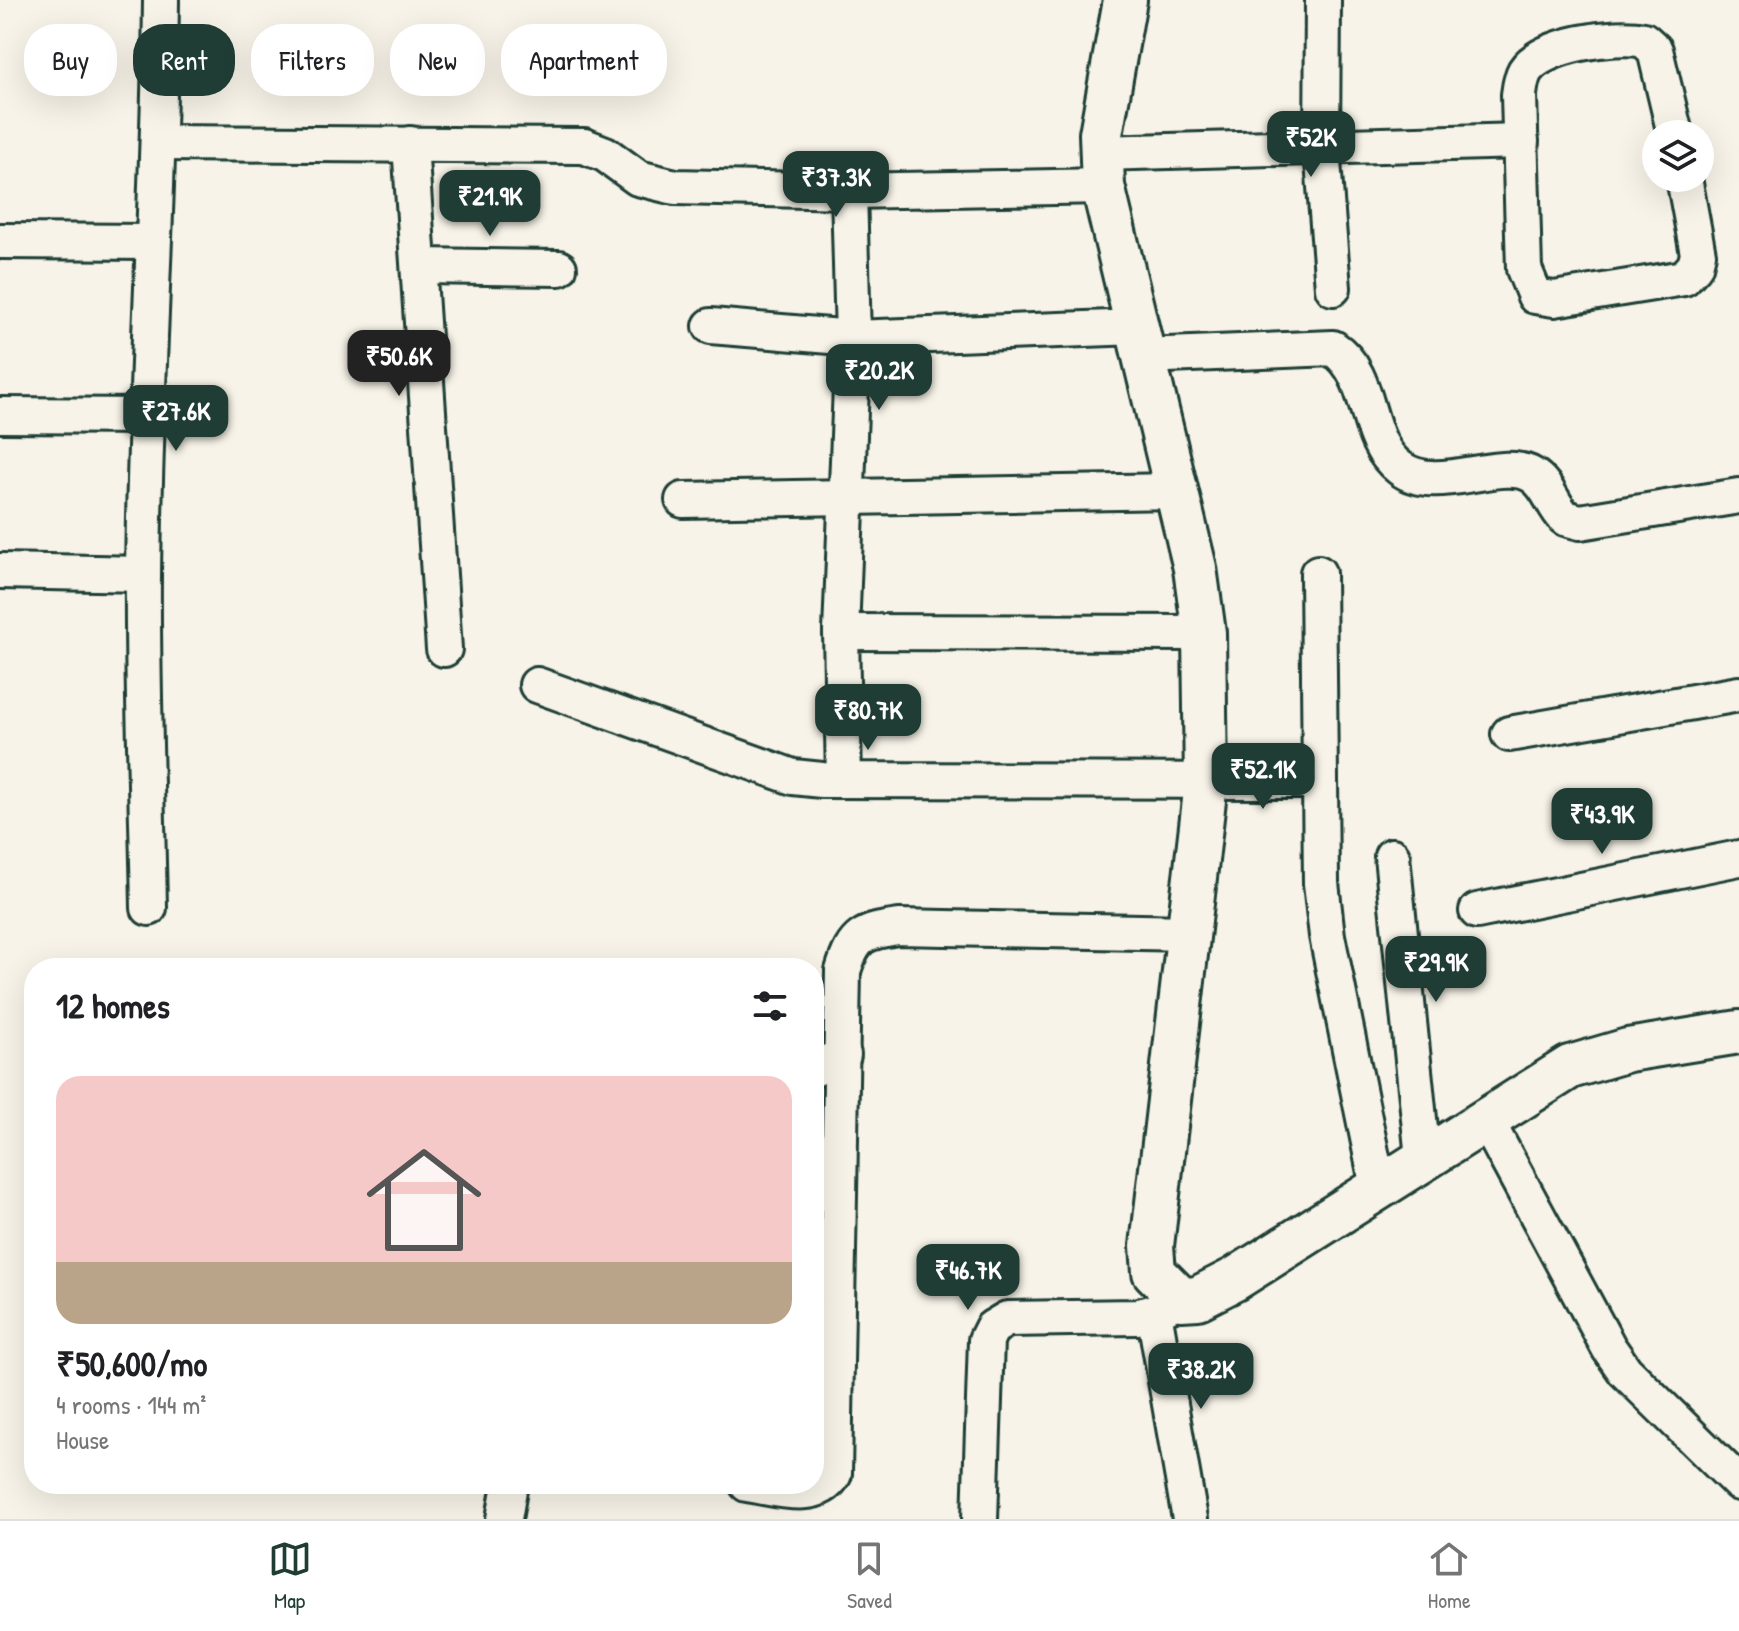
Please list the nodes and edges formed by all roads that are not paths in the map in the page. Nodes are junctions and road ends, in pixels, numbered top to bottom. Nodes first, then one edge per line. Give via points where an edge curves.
1 (161, 0) edge
2 (1125, 0) edge
3 (1323, 0) edge
4 (1672, 120) edge
5 (1521, 141) junction
6 (160, 143) junction
7 (410, 144) junction
8 (1322, 149) junction
9 (1101, 170) junction
10 (849, 191) junction
11 (1687, 192) edge
12 (0, 241) edge
13 (153, 242) junction
14 (421, 266) junction
15 (559, 268) dead end
16 (1333, 288) dead end
17 (711, 326) dead end
18 (853, 338) junction
19 (1140, 341) junction
20 (0, 415) edge
21 (148, 416) junction
22 (1176, 491) junction
23 (1739, 496) edge
24 (846, 497) junction
25 (683, 500) dead end
26 (0, 571) edge
27 (1318, 573) dead end
28 (143, 574) junction
29 (841, 632) junction
30 (1204, 633) junction
31 (444, 649) dead end
32 (537, 685) dead end
33 (1739, 694) edge
34 (1509, 734) dead end
35 (844, 780) junction
36 (1319, 781) junction
37 (1206, 783) junction
38 (1392, 856) dead end
39 (1739, 858) edge
40 (149, 908) dead end
41 (1477, 911) dead end
42 (1189, 933) junction
43 (1739, 1032) edge
44 (828, 1062) edge
45 (1485, 1118) junction
46 (1423, 1158) junction
47 (1378, 1187) junction
48 (1168, 1306) junction
49 (1739, 1483) edge
50 (824, 1487) edge
51 (508, 1494) edge
52 (504, 1519) edge
53 (980, 1519) edge
54 (1190, 1519) edge

1 - 6 street
2 - 9 street
3 - 8 street
4 - 5 street via 1655,50 1644,40 1603,38 1545,54 1523,74
5 - 8 street
5 - 11 street via 1524,269 1535,296 1554,299 1684,278 1698,254
6 - 7 street
6 - 13 street
7 - 10 street via 584,146 638,178 675,187
7 - 14 street
8 - 9 street
8 - 16 street
9 - 10 street
9 - 19 street
10 - 18 street
12 - 13 street
13 - 21 street
14 - 15 street
14 - 31 street
17 - 18 street
18 - 19 street
18 - 24 street
19 - 22 street
19 - 23 street via 1333,348 1356,370 1384,449 1397,466 1415,478 1530,473 1565,518 1580,522
20 - 21 street
21 - 28 street
22 - 24 street
22 - 30 street
24 - 25 street
24 - 29 street
26 - 28 street
27 - 36 street
28 - 40 street
29 - 30 street
29 - 35 street
30 - 37 street
32 - 35 street via 793,777
33 - 34 street
35 - 37 street
36 - 37 street
36 - 47 street via 1327,936
37 - 42 street
38 - 46 street
39 - 41 street
42 - 44 street via 899,927 868,931 851,946 843,971
42 - 48 street via 1152,1246 1154,1272
43 - 45 street via 1628,1050 1570,1067
44 - 50 street via 834,1474
45 - 46 street
45 - 49 street via 1625,1371
46 - 47 street
47 - 48 street via 1235,1279
48 - 53 street via 1116,1319 1007,1319 992,1328 986,1340
48 - 54 street
51 - 52 street

